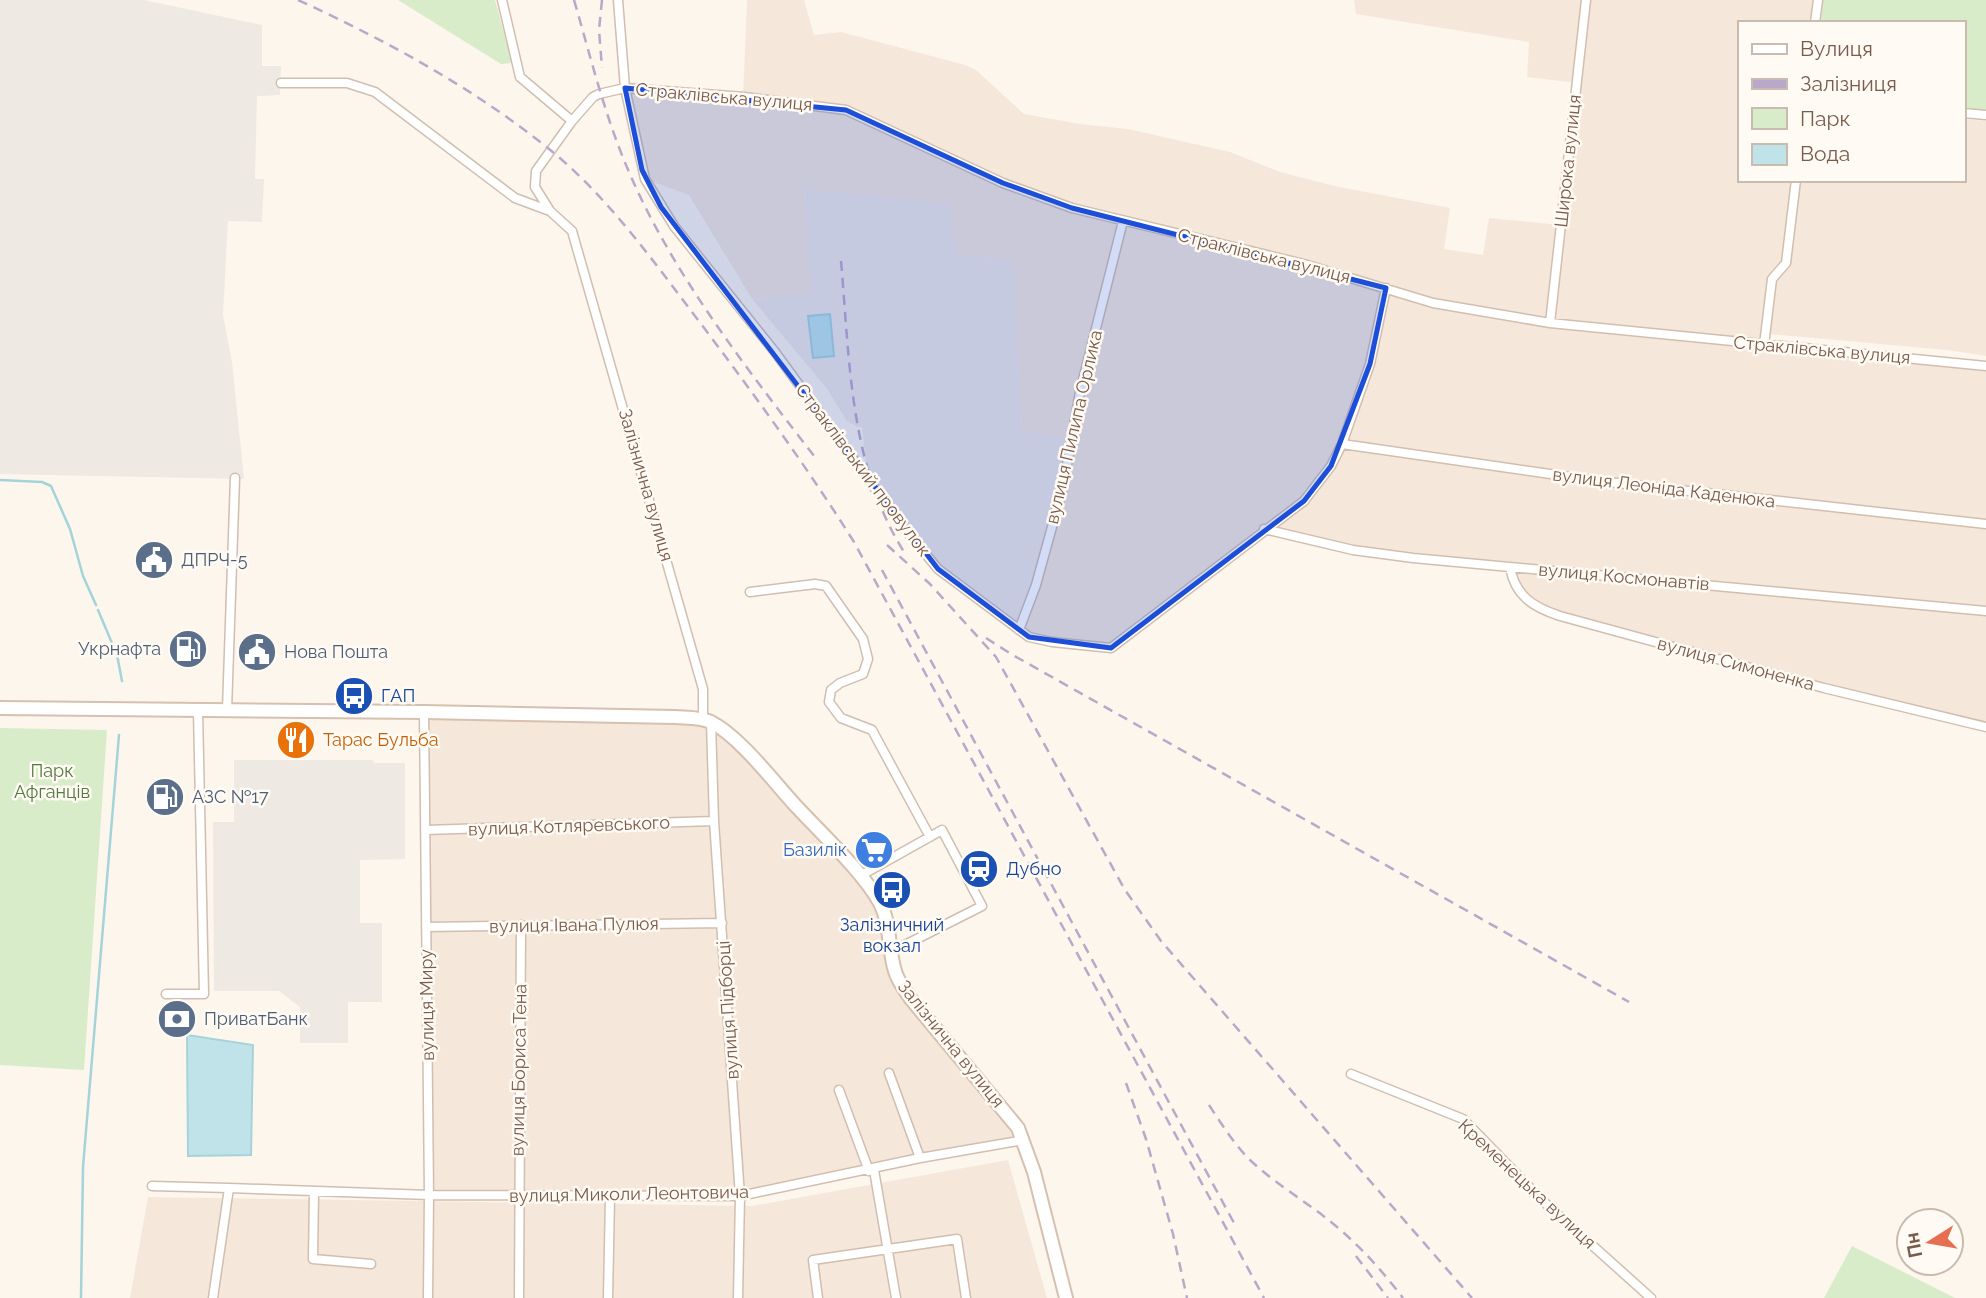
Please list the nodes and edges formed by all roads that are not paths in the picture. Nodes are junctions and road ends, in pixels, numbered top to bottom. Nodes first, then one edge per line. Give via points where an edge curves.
1 (502, 0) edge
2 (618, 0) edge
3 (1586, 0) edge
4 (1818, 0) edge
5 (1815, 21) edge
6 (281, 83) dead end
7 (625, 88) junction
8 (1965, 113) edge
9 (1986, 115) edge
10 (572, 121) junction
11 (1796, 182) edge
12 (550, 211) junction
13 (1123, 221) junction
14 (1386, 288) junction
15 (1550, 323) junction
16 (1764, 345) junction
17 (1986, 366) edge
18 (1342, 444) junction
19 (234, 478) dead end
20 (1986, 524) edge
21 (1264, 529) junction
22 (1510, 567) junction
23 (750, 592) dead end
24 (1986, 611) edge
25 (1019, 630) junction
26 (0, 708) edge
27 (198, 710) junction
28 (227, 710) junction
29 (424, 712) junction
30 (707, 720) junction
31 (1986, 727) edge
32 (714, 821) junction
33 (425, 830) junction
34 (930, 837) junction
35 (860, 876) junction
36 (722, 923) junction
37 (521, 925) junction
38 (426, 927) junction
39 (891, 952) junction
40 (166, 994) dead end
41 (889, 1073) dead end
42 (1351, 1074) dead end
43 (839, 1090) dead end
44 (1024, 1140) junction
45 (920, 1158) junction
46 (872, 1170) junction
47 (152, 1186) dead end
48 (229, 1188) junction
49 (314, 1192) junction
50 (429, 1195) junction
51 (518, 1195) junction
52 (610, 1196) junction
53 (740, 1196) junction
54 (890, 1249) junction
55 (371, 1264) dead end
56 (213, 1298) edge
57 (428, 1298) edge
58 (519, 1298) edge
59 (608, 1298) edge
60 (738, 1298) edge
61 (818, 1298) edge
62 (896, 1298) edge
63 (966, 1298) edge
64 (1066, 1298) edge
65 (1651, 1298) edge

1 - 10 street via 520,77
2 - 7 street, Страклівський провулок
3 - 15 street, Широка вулиця
4 - 5 street
6 - 12 street via 335,82 366,88 515,198
7 - 10 street, Страклівська вулиця via 593,97
7 - 13 street, Страклівська вулиця via 846,110 1003,183
7 - 25 street, Страклівський провулок via 642,170 674,226 937,569
8 - 9 street
10 - 12 street, Страклівська вулиця via 535,174 535,187
11 - 16 street via 1786,263 1772,279
12 - 30 street, Залізнична вулиця via 572,231 580,253 703,689
13 - 14 street, Страклівська вулиця
13 - 25 street, вулиця Пилипа Орлика via 1080,393 1063,487
14 - 15 street, Страклівська вулиця via 1433,303
14 - 18 street, Страклівський провулок via 1370,364
15 - 16 street, Страклівська вулиця
16 - 17 street, Страклівська вулиця
18 - 20 street, вулиця Леоніда Каденюка via 1586,479
18 - 21 street, Страклівський провулок via 1304,500
19 - 28 street
21 - 22 street, вулиця Космонавтів via 1353,550
21 - 25 street, Страклівський провулок via 1111,648 1052,642
22 - 24 street, вулиця Космонавтів
22 - 31 street, вулиця Симоненка via 1514,585 1539,609 1824,688
23 - 34 street via 815,584 830,590 863,639 868,659 863,674 831,690 829,702 841,718 872,730
26 - 27 main road
27 - 28 main road
27 - 40 street via 204,994
28 - 29 main road
29 - 30 main road
29 - 33 street, вулиця Миру
30 - 32 street, вулиця Підборці
30 - 35 main road, Залізнична вулиця via 740,746
32 - 33 street, вулиця Котляревського
32 - 36 street, вулиця Підборці
33 - 38 street, вулиця Миру
34 - 35 street
34 - 39 street via 942,830 982,906
35 - 39 main road, Залізнична вулиця via 882,908
36 - 37 street, вулиця Івана Пулюя
36 - 53 street, вулиця Підборці
37 - 38 street, вулиця Івана Пулюя
37 - 51 street, вулиця Бориса Тена
38 - 50 street, вулиця Миру
39 - 44 main road, Залізнична вулиця via 896,974 911,999 1004,1109
41 - 45 street
42 - 65 street, Кременецька вулиця via 1463,1119 1544,1202
43 - 46 street
44 - 45 street, вулиця Миколи Леонтовича
44 - 64 main road, Залізнична вулиця
45 - 46 street, вулиця Миколи Леонтовича
46 - 53 street, вулиця Миколи Леонтовича
46 - 54 street
47 - 48 street, вулиця Миколи Леонтовича
48 - 49 street, вулиця Миколи Леонтовича
48 - 56 street
49 - 50 street, вулиця Миколи Леонтовича
49 - 55 street via 313,1259
50 - 51 street, вулиця Миколи Леонтовича
50 - 57 street, вулиця Миру
51 - 52 street, вулиця Миколи Леонтовича
51 - 58 street, вулиця Бориса Тена
52 - 53 street, вулиця Миколи Леонтовича
52 - 59 street
53 - 60 street, вулиця Підборці
54 - 61 street via 813,1260
54 - 62 street
54 - 63 street via 957,1239

